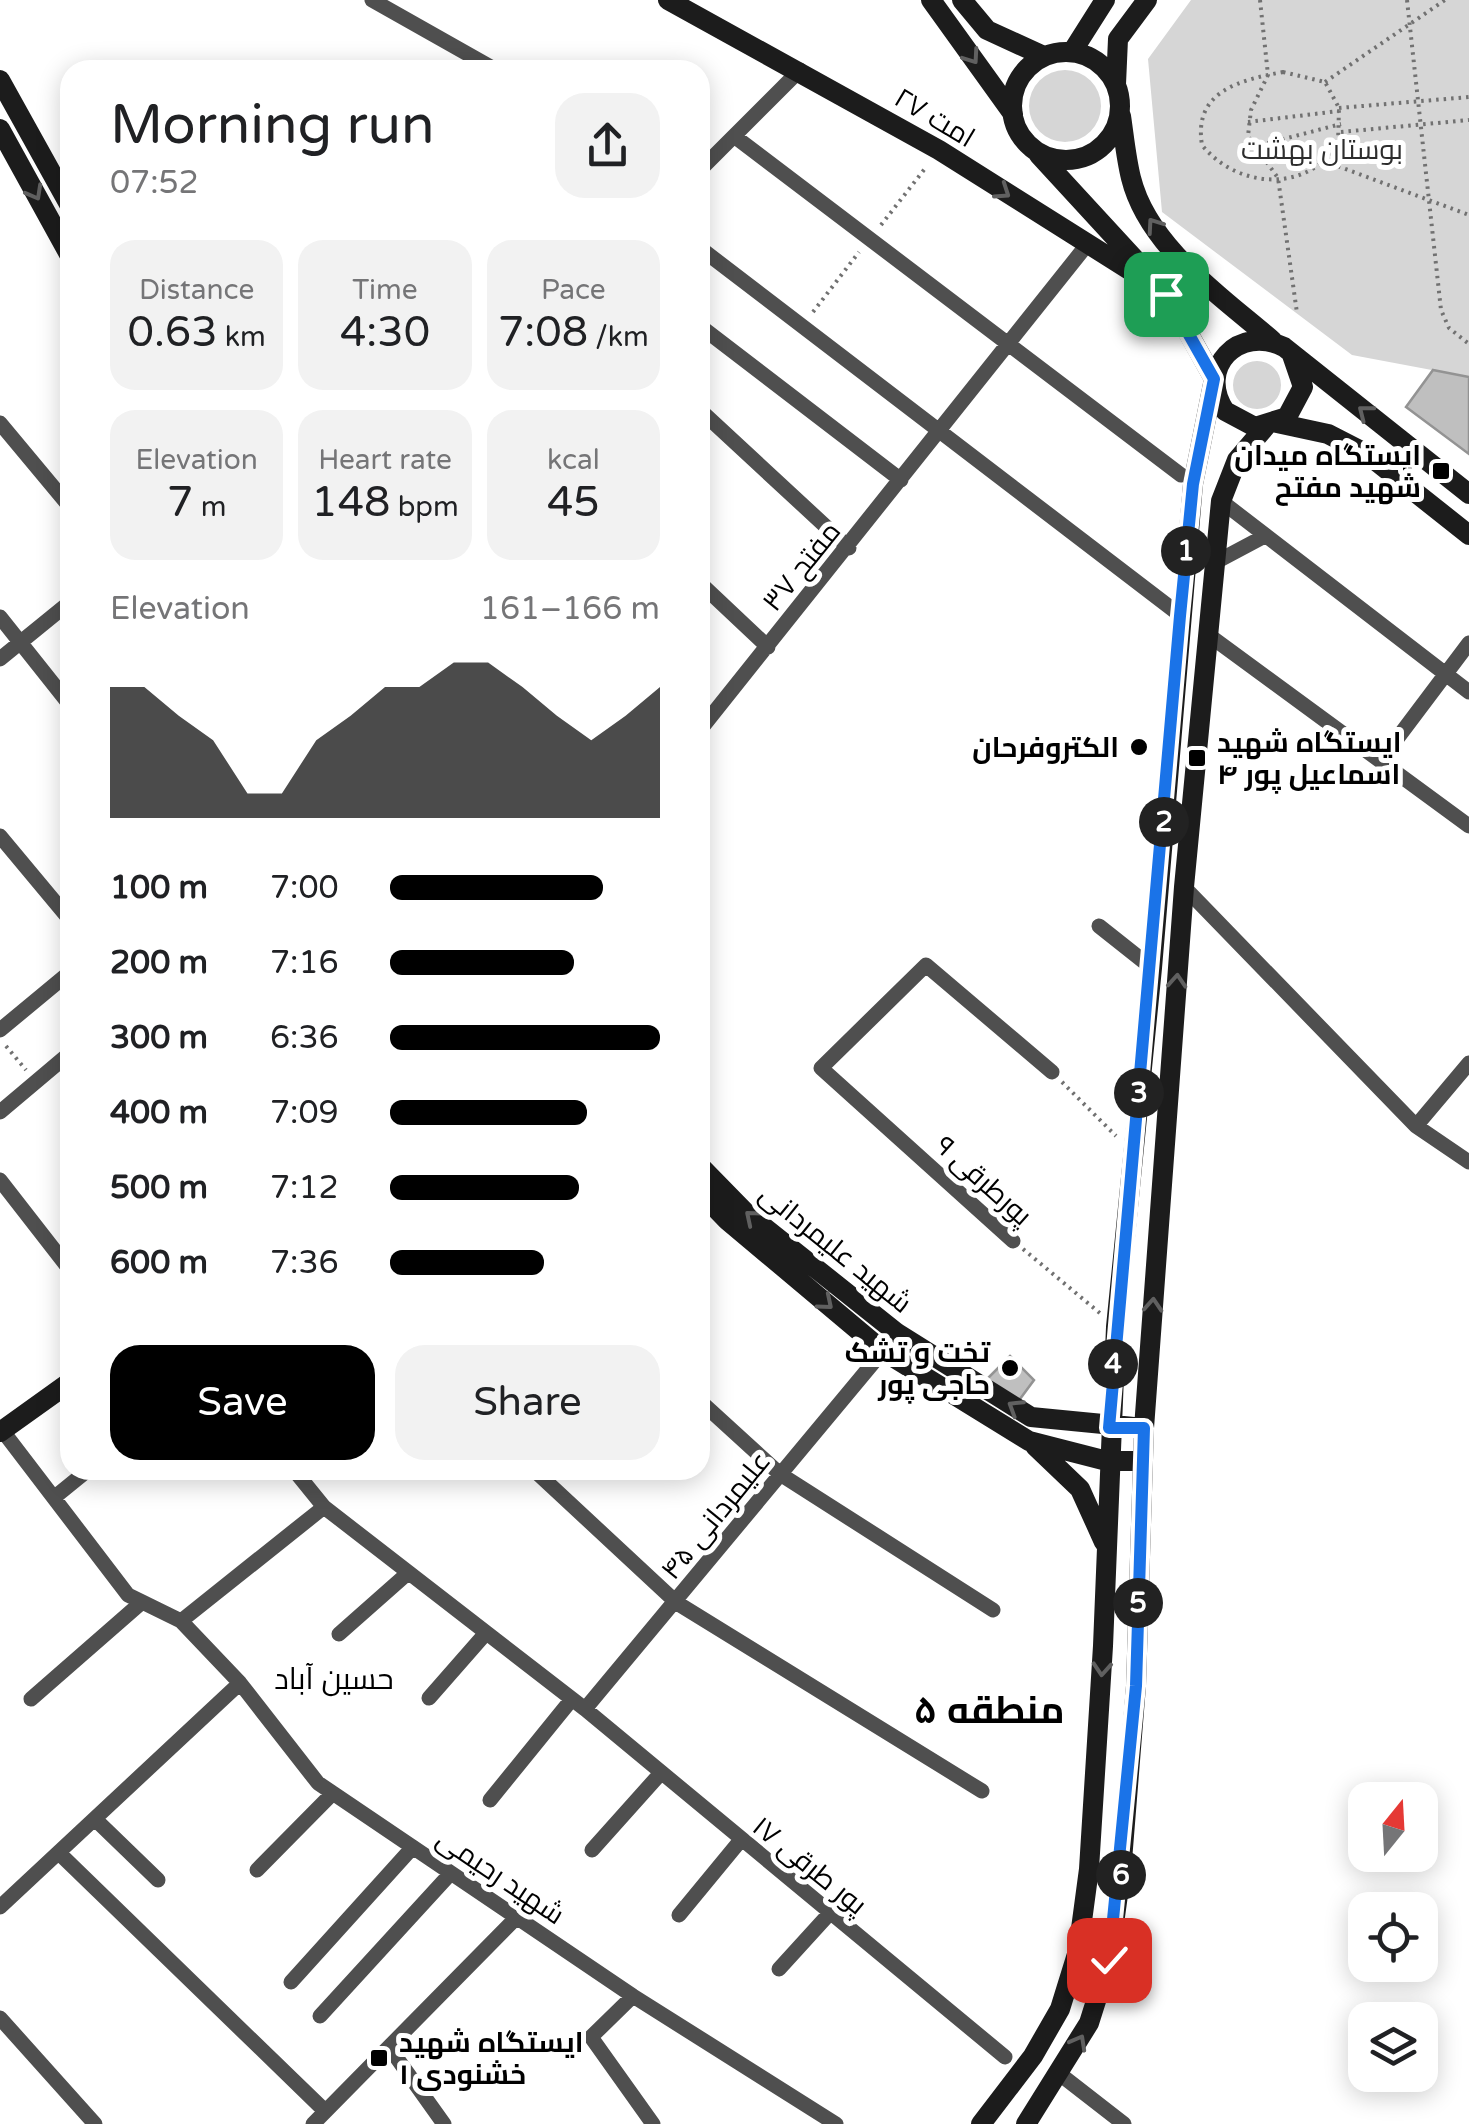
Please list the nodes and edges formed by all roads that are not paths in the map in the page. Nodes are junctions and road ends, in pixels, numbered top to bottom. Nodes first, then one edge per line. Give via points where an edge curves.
1 (372, 0) edge
2 (668, 0) edge
3 (931, 0) edge
4 (962, 0) edge
5 (1104, 0) edge
6 (1147, 0) edge
7 (1072, 52) junction
8 (1044, 56) junction
9 (478, 60) edge
10 (800, 70) junction
11 (0, 80) edge
12 (1116, 84) junction
13 (1120, 112) junction
14 (1012, 114) junction
15 (22, 121) junction
16 (1, 134) edge
17 (734, 136) junction
18 (1034, 150) junction
19 (710, 160) edge
20 (60, 188) edge
21 (60, 222) edge
22 (1086, 246) junction
23 (710, 256) edge
24 (1166, 294) junction
25 (710, 334) edge
26 (1006, 342) junction
27 (1274, 342) junction
28 (1292, 354) junction
29 (1214, 379) junction
30 (710, 419) edge
31 (0, 423) edge
32 (1272, 425) junction
33 (938, 431) junction
34 (1181, 475) dead end
35 (901, 480) junction
36 (1469, 494) edge
37 (60, 495) edge
38 (1221, 502) junction
39 (1469, 535) edge
40 (1263, 537) junction
41 (849, 548) junction
42 (1216, 562) junction
43 (710, 592) edge
44 (60, 610) edge
45 (1180, 616) junction
46 (0, 617) edge
47 (1210, 636) junction
48 (1469, 643) edge
49 (18, 644) junction
50 (768, 647) junction
51 (0, 659) edge
52 (1445, 675) junction
53 (1469, 692) edge
54 (60, 693) edge
55 (710, 718) edge
56 (1381, 760) junction
57 (1469, 826) edge
58 (0, 836) edge
59 (1184, 887) junction
60 (60, 908) edge
61 (1099, 926) dead end
62 (1152, 968) junction
63 (60, 980) edge
64 (0, 1030) edge
65 (60, 1062) edge
66 (1469, 1063) edge
67 (1052, 1072) road end
68 (0, 1112) edge
69 (1416, 1126) junction
70 (1469, 1162) edge
71 (710, 1176) edge
72 (0, 1180) edge
73 (710, 1202) edge
74 (1013, 1241) road end
75 (60, 1257) edge
76 (897, 1333) junction
77 (884, 1351) junction
78 (60, 1389) edge
79 (710, 1410) edge
80 (1109, 1428) junction
81 (1144, 1428) junction
82 (1, 1431) edge
83 (1029, 1441) junction
84 (1107, 1461) junction
85 (1143, 1461) junction
86 (780, 1474) junction
87 (76, 1480) edge
88 (302, 1480) edge
89 (545, 1480) edge
90 (56, 1496) junction
91 (324, 1507) junction
92 (1106, 1548) junction
93 (408, 1573) junction
94 (142, 1602) junction
95 (676, 1603) junction
96 (993, 1610) dead end
97 (181, 1621) junction
98 (486, 1632) junction
99 (339, 1634) dead end
100 (240, 1684) junction
101 (429, 1698) dead end
102 (31, 1699) dead end
103 (578, 1704) junction
104 (660, 1774) junction
105 (982, 1791) dead end
106 (333, 1794) junction
107 (490, 1800) dead end
108 (96, 1821) junction
109 (740, 1841) junction
110 (412, 1847) junction
111 (592, 1850) dead end
112 (60, 1854) junction
113 (257, 1870) dead end
114 (452, 1873) junction
115 (158, 1880) dead end
116 (0, 1907) edge
117 (830, 1913) junction
118 (680, 1916) dead end
119 (517, 1917) junction
120 (779, 1969) dead end
121 (290, 1982) dead end
122 (633, 1996) junction
123 (320, 2016) dead end
124 (0, 2018) edge
125 (389, 2047) junction
126 (1005, 2057) dead end
127 (1061, 2074) junction
128 (325, 2112) junction
129 (95, 2124) edge
130 (312, 2124) edge
131 (444, 2124) edge
132 (653, 2124) edge
133 (836, 2124) edge
134 (981, 2124) edge
135 (1026, 2124) edge
136 (1124, 2124) edge

1 - 9 street
2 - 10 main road, امت ۲۷
3 -> 14 main road
4 - 8 main road via 988,30
5 - 7 main road
6 - 12 main road via 1118,39
7 - 8 main road
7 - 12 main road via 1098,62
8 - 14 main road via 1016,86
10 - 17 street
10 -> 22 main road, امت ۲۷
11 - 15 main road
12 - 13 main road
13 - 18 main road via 1110,138 1088,156 1060,160
27 -> 13 main road via 1208,285 1146,213 1132,180
14 - 18 main road
15 - 16 main road
15 - 20 main road
16 -> 21 main road
17 - 19 street
17 - 26 street
18 - 24 main road
22 - 24 main road, امت ۲۷
22 - 26 street, مفتح ۳۷
23 - 33 street
24 - 29 main road
25 - 35 street
26 - 33 street, مفتح ۳۷
26 - 34 street
27 - 28 main road
27 - 29 main road via 1240,343 1222,358
28 - 32 main road via 1302,375 1300,398
36 -> 28 main road
29 - 32 main road via 1218,402 1233,419
29 - 45 main road via 1193,484
30 - 41 street
31 - 37 street
32 - 38 main road via 1236,460
32 - 39 main road via 1328,434 1367,454
33 - 35 street, مفتح ۳۷
33 - 45 street
35 - 41 street, مفتح ۳۷
38 - 40 street
38 - 42 main road
40 - 42 street
40 - 52 street
41 - 50 street, مفتح ۳۷
42 - 47 main road
43 - 50 street
44 - 49 street
45 - 62 main road
46 - 49 street
47 - 56 street
47 - 59 main road
48 - 52 street
49 - 51 street
49 - 54 street
50 - 55 street, مفتح ۳۷
52 - 53 street
52 - 56 street
56 - 57 street
58 - 60 street
59 - 69 street
81 -> 59 main road
61 - 62 street
62 - 80 main road
63 - 64 street
65 - 68 street
66 - 69 street
67 - 74 street, پورطرقی ۹ via 926,965 821,1068
69 - 70 street
76 -> 71 main road, شهید علیمردانی via 744,1212
72 - 75 street
73 -> 77 main road, شهید علیمردانی
76 - 77 main road
80 -> 76 main road, شهید علیمردانی via 1031,1417
77 - 83 main road, شهید علیمردانی
77 - 86 street, علیمردانی ۴۵
78 - 82 main road
79 - 86 street
80 - 81 main road, شهید علیمردانی
80 - 84 main road
81 - 85 main road
82 - 90 street
83 - 84 main road, شهید علیمردانی
83 - 92 main road via 1080,1489
84 - 85 main road, شهید علیمردانی
84 - 92 main road
127 -> 85 main road via 1089,2023 1109,1960 1119,1891 1136,1686
86 - 95 street, علیمردانی ۴۵
86 - 96 street
87 - 90 street
88 - 91 street, پور طرقی ۱۷
89 - 95 street
90 - 94 street via 128,1594
91 - 93 street, پور طرقی ۱۷
91 - 97 street
92 -> 134 main road via 1089,1869 1078,1951 1060,2009
93 - 98 street, پور طرقی ۱۷
93 - 99 street
94 - 97 street
94 - 102 street
95 - 103 street, علیمردانی ۴۵
95 - 105 street
97 - 100 street, شهید رحیمی
98 - 101 street
98 - 103 street, پور طرقی ۱۷
100 - 106 street, شهید رحیمی
100 - 108 street
103 - 104 street, پور طرقی ۱۷
103 - 107 street, علیمردانی ۴۵
104 - 109 street, پور طرقی ۱۷
104 - 111 street
106 - 110 street, شهید رحیمی
106 - 113 street
108 - 112 street
108 - 115 street
109 - 117 street, پور طرقی ۱۷
109 - 118 street
110 - 114 street, شهید رحیمی
110 - 121 street
112 - 116 street
112 - 128 street
114 - 119 street, شهید رحیمی
114 - 123 street
117 - 120 street
117 - 126 street, پور طرقی ۱۷
119 - 122 street, شهید رحیمی
119 - 125 street
122 - 132 street via 591,2037
122 - 133 street, شهید رحیمی
124 - 129 street
125 - 128 street
125 - 131 street
127 - 135 main road
127 - 136 street
128 - 130 street

